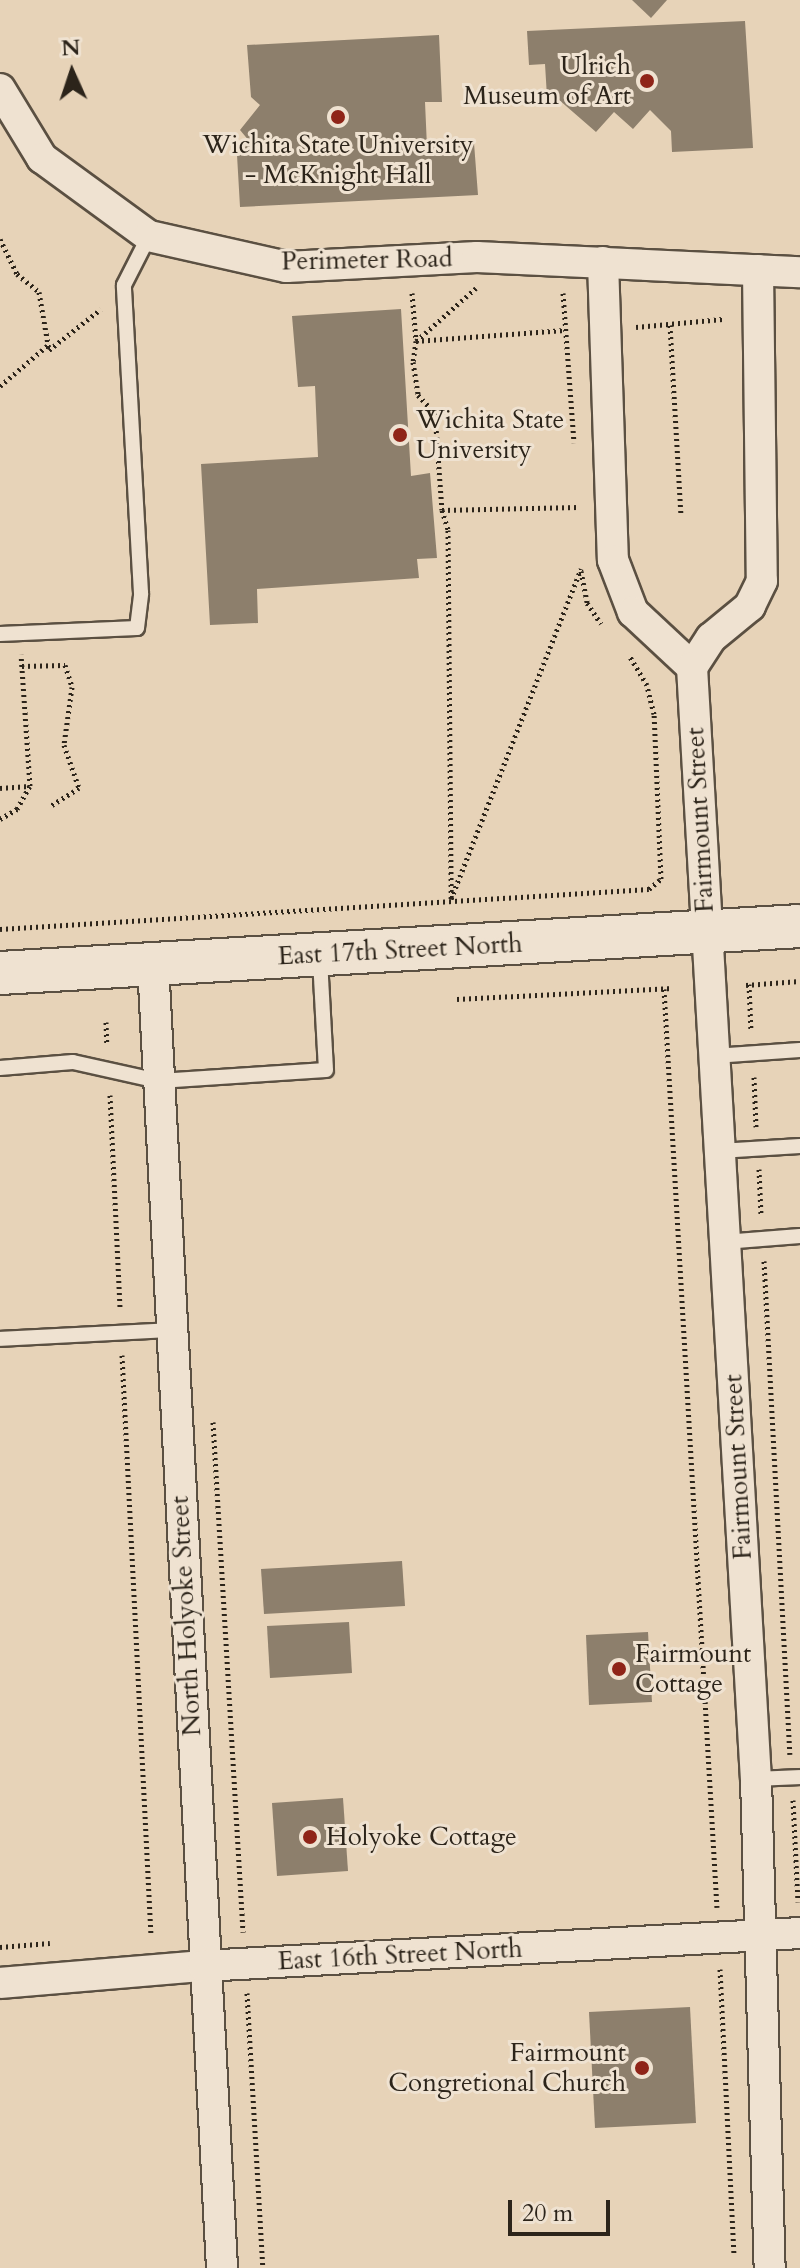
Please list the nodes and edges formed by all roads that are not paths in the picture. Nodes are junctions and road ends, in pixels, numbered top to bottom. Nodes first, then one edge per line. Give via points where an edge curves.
1 (0, 89) edge
2 (149, 236) junction
3 (603, 262) junction
4 (758, 270) junction
5 (800, 272) edge
6 (0, 634) edge
7 (692, 667) junction
8 (800, 926) edge
9 (706, 931) junction
10 (320, 955) junction
11 (153, 964) junction
12 (0, 973) edge
13 (800, 1050) edge
14 (714, 1056) junction
15 (0, 1068) edge
16 (159, 1081) junction
17 (800, 1146) edge
18 (719, 1151) junction
19 (800, 1236) edge
20 (724, 1242) junction
21 (172, 1330) junction
22 (0, 1339) edge
23 (796, 1777) edge
24 (756, 1779) junction
25 (800, 1933) edge
26 (760, 1934) junction
27 (203, 1966) junction
28 (0, 1983) edge
29 (222, 2268) edge
30 (770, 2268) edge

1 - 2 street, Perimeter Road via 42,158
2 - 3 street, Perimeter Road via 287,267 477,257
2 - 6 lane via 124,285 141,593 137,628
3 - 4 street, Perimeter Road
3 - 7 street via 613,560 633,612
4 - 5 street, Perimeter Road
4 - 7 street via 762,581 750,606 711,638
7 - 9 street, Fairmount Street
8 - 9 street, East 17th Street North
9 - 10 street, East 17th Street North
9 - 14 street, Fairmount Street
10 - 11 street, East 17th Street North
10 - 16 lane via 326,1070
11 - 12 street, East 17th Street North
11 - 16 street, North Holyoke Street
13 - 14 lane
14 - 18 street, Fairmount Street
15 - 16 lane via 73,1062
16 - 21 street, North Holyoke Street
17 - 18 lane
18 - 20 street, Fairmount Street
19 - 20 lane
20 - 24 street, Fairmount Street
21 - 22 lane
21 - 27 street, North Holyoke Street
23 - 24 lane
24 - 26 street, Fairmount Street
25 - 26 street, East 16th Street North
26 - 27 street, East 16th Street North
26 - 30 street, Fairmount Street
27 - 28 street, East 16th Street North
27 - 29 street, North Holyoke Street

